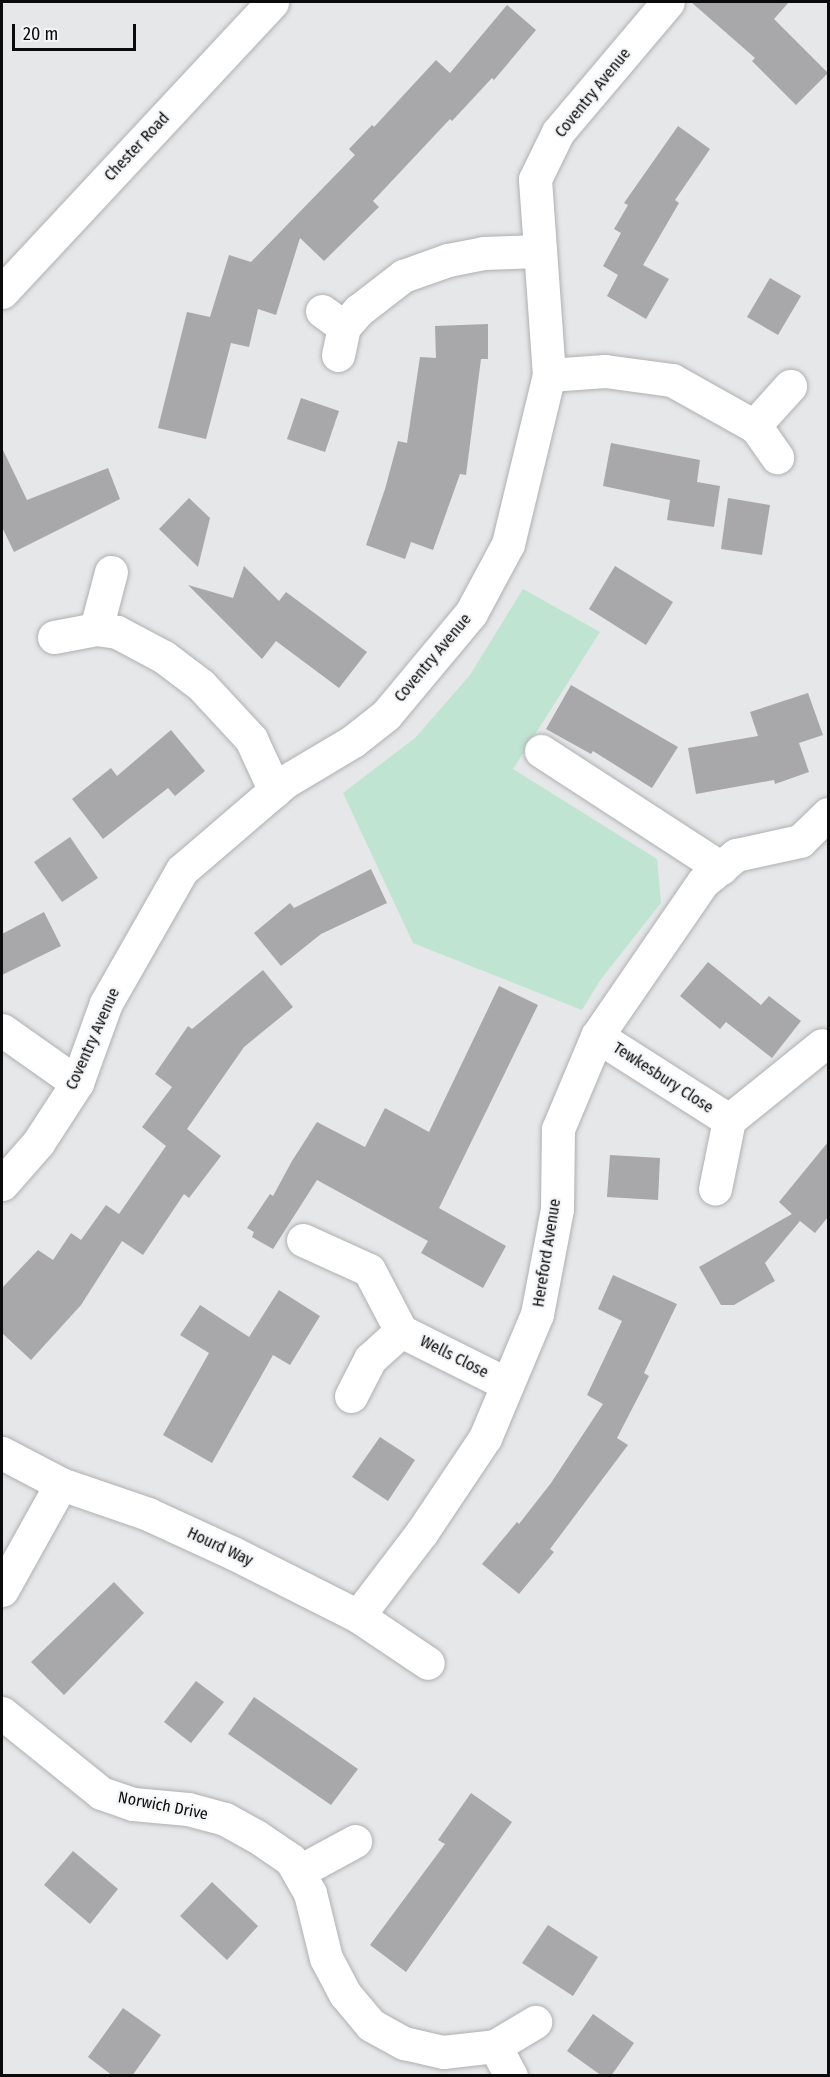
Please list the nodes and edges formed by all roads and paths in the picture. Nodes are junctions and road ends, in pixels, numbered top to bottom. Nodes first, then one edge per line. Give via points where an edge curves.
1 (272, 2) edge
2 (669, 2) edge
3 (540, 251) junction
4 (2, 292) edge
5 (334, 331) dead end
6 (549, 375) junction
7 (790, 386) dead end
8 (754, 426) junction
9 (777, 458) dead end
10 (111, 572) dead end
11 (96, 629) junction
12 (54, 637) dead end
13 (541, 751) dead end
14 (275, 791) junction
15 (828, 814) edge
16 (721, 868) junction
17 (2, 1030) edge
18 (597, 1036) junction
19 (822, 1045) dead end
20 (77, 1083) junction
21 (729, 1120) junction
22 (2, 1184) edge
23 (716, 1189) dead end
24 (303, 1240) dead end
25 (401, 1331) junction
26 (507, 1384) junction
27 (351, 1396) dead end
28 (2, 1453) edge
29 (61, 1484) junction
30 (2, 1590) edge
31 (358, 1616) junction
32 (428, 1663) dead end
33 (2, 1713) edge
34 (355, 1841) dead end
35 (298, 1872) junction
36 (535, 2022) dead end
37 (495, 2046) junction
38 (511, 2076) edge

1 - 4 street, Chester Road
2 - 3 street, Coventry Avenue via 558,132 535,179
3 - 5 street via 483,253 403,276
3 - 6 street, Coventry Avenue
6 - 8 street via 605,371 672,380
6 - 14 street, Coventry Avenue via 508,544 471,613 386,715
7 - 8 street
8 - 9 street
10 - 11 street
11 - 12 street
11 - 14 street via 117,632 164,657 201,686 251,739
13 - 16 street
14 - 20 street, Coventry Avenue via 182,870 106,1003
15 - 16 street, Hereford Avenue via 800,841 736,855
16 - 18 street, Hereford Avenue via 703,882
17 - 20 street
18 - 21 street, Tewkesbury Close
18 - 26 street, Hereford Avenue via 558,1128 557,1209 537,1314
19 - 21 street, Tewkesbury Close
20 - 22 street, Coventry Avenue via 38,1143
21 - 23 street, Tewkesbury Close
24 - 25 street, Wells Close via 369,1270
25 - 26 street, Wells Close
25 - 27 street, Wells Close via 370,1359
26 - 31 street, Hereford Avenue via 485,1438 422,1532
28 - 29 street, Hourd Way
29 - 30 street
29 - 31 street, Hourd Way via 148,1514
31 - 32 street, Hourd Way
33 - 35 street, Norwich Drive via 101,1793 133,1804 188,1809 225,1819 291,1860
34 - 35 street
35 - 37 street, Norwich Drive via 310,1893 326,1958 345,1994 371,2025 404,2043 442,2052
36 - 37 street, Norwich Drive
37 - 38 street

